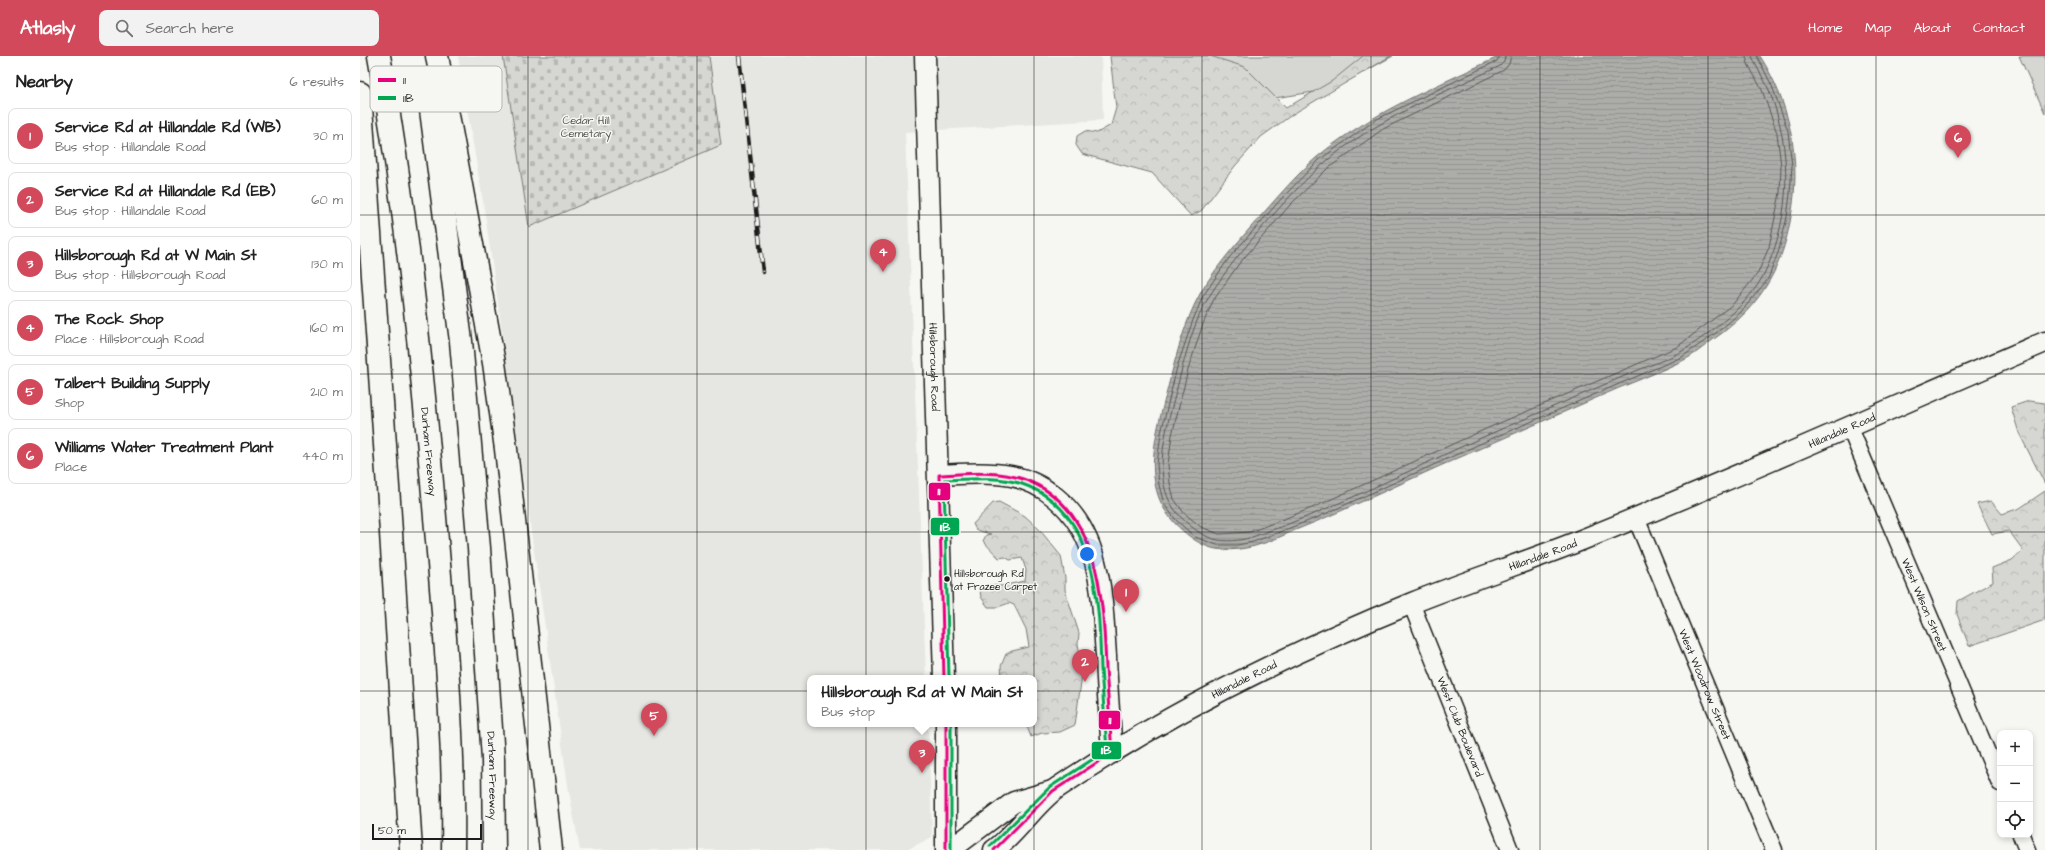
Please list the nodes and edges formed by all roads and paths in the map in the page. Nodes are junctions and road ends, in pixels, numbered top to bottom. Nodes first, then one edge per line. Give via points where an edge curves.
1 (379, 56) edge
2 (424, 56) edge
3 (437, 56) edge
4 (925, 56) edge
5 (381, 66) edge
6 (425, 66) edge
7 (439, 66) edge
8 (360, 93) edge
9 (389, 112) edge
10 (431, 112) edge
11 (447, 112) edge
12 (2045, 342) edge
13 (1849, 426) junction
14 (939, 475) junction
15 (1636, 518) junction
16 (1411, 603) junction
17 (944, 675) edge
18 (946, 727) edge
19 (1112, 753) junction
20 (542, 774) junction
21 (1997, 776) edge
22 (1053, 791) junction
23 (2022, 838) edge
24 (410, 850) edge
25 (453, 850) edge
26 (494, 850) edge
27 (551, 850) edge
28 (562, 850) edge
29 (946, 850) edge
30 (950, 850) edge
31 (994, 850) edge
32 (1510, 850) edge
33 (1774, 850) edge
34 (2027, 850) edge

1 - 5 highway, Durham Freeway
2 - 6 highway, Durham Freeway
3 - 7 highway
4 - 14 main road, Hillsborough Road
8 - 24 highway via 385,441
9 - 25 highway, Durham Freeway via 424,402 443,613 452,773
10 - 26 highway, Durham Freeway via 460,341 487,648 493,759
11 - 20 highway via 494,363
12 - 13 main road, Hillandale Road
13 - 15 main road, Hillandale Road
13 - 21 street, West Wilson Street
14 - 17 main road, Hillsborough Road
14 - 19 main road via 984,473 1012,476 1048,492 1079,523 1091,549 1099,579
15 - 16 main road, Hillandale Road
15 - 33 street, West Woodrow Street
16 - 19 main road, Hillandale Road via 1250,676
16 - 32 street, West Club Boulevard
18 - 29 main road
19 - 22 main road, Hillandale Road
20 - 27 highway
20 - 28 highway via 557,816
22 - 30 main road, Hillandale Road via 1014,802
22 - 31 main road, Hillandale Road
23 - 34 street

